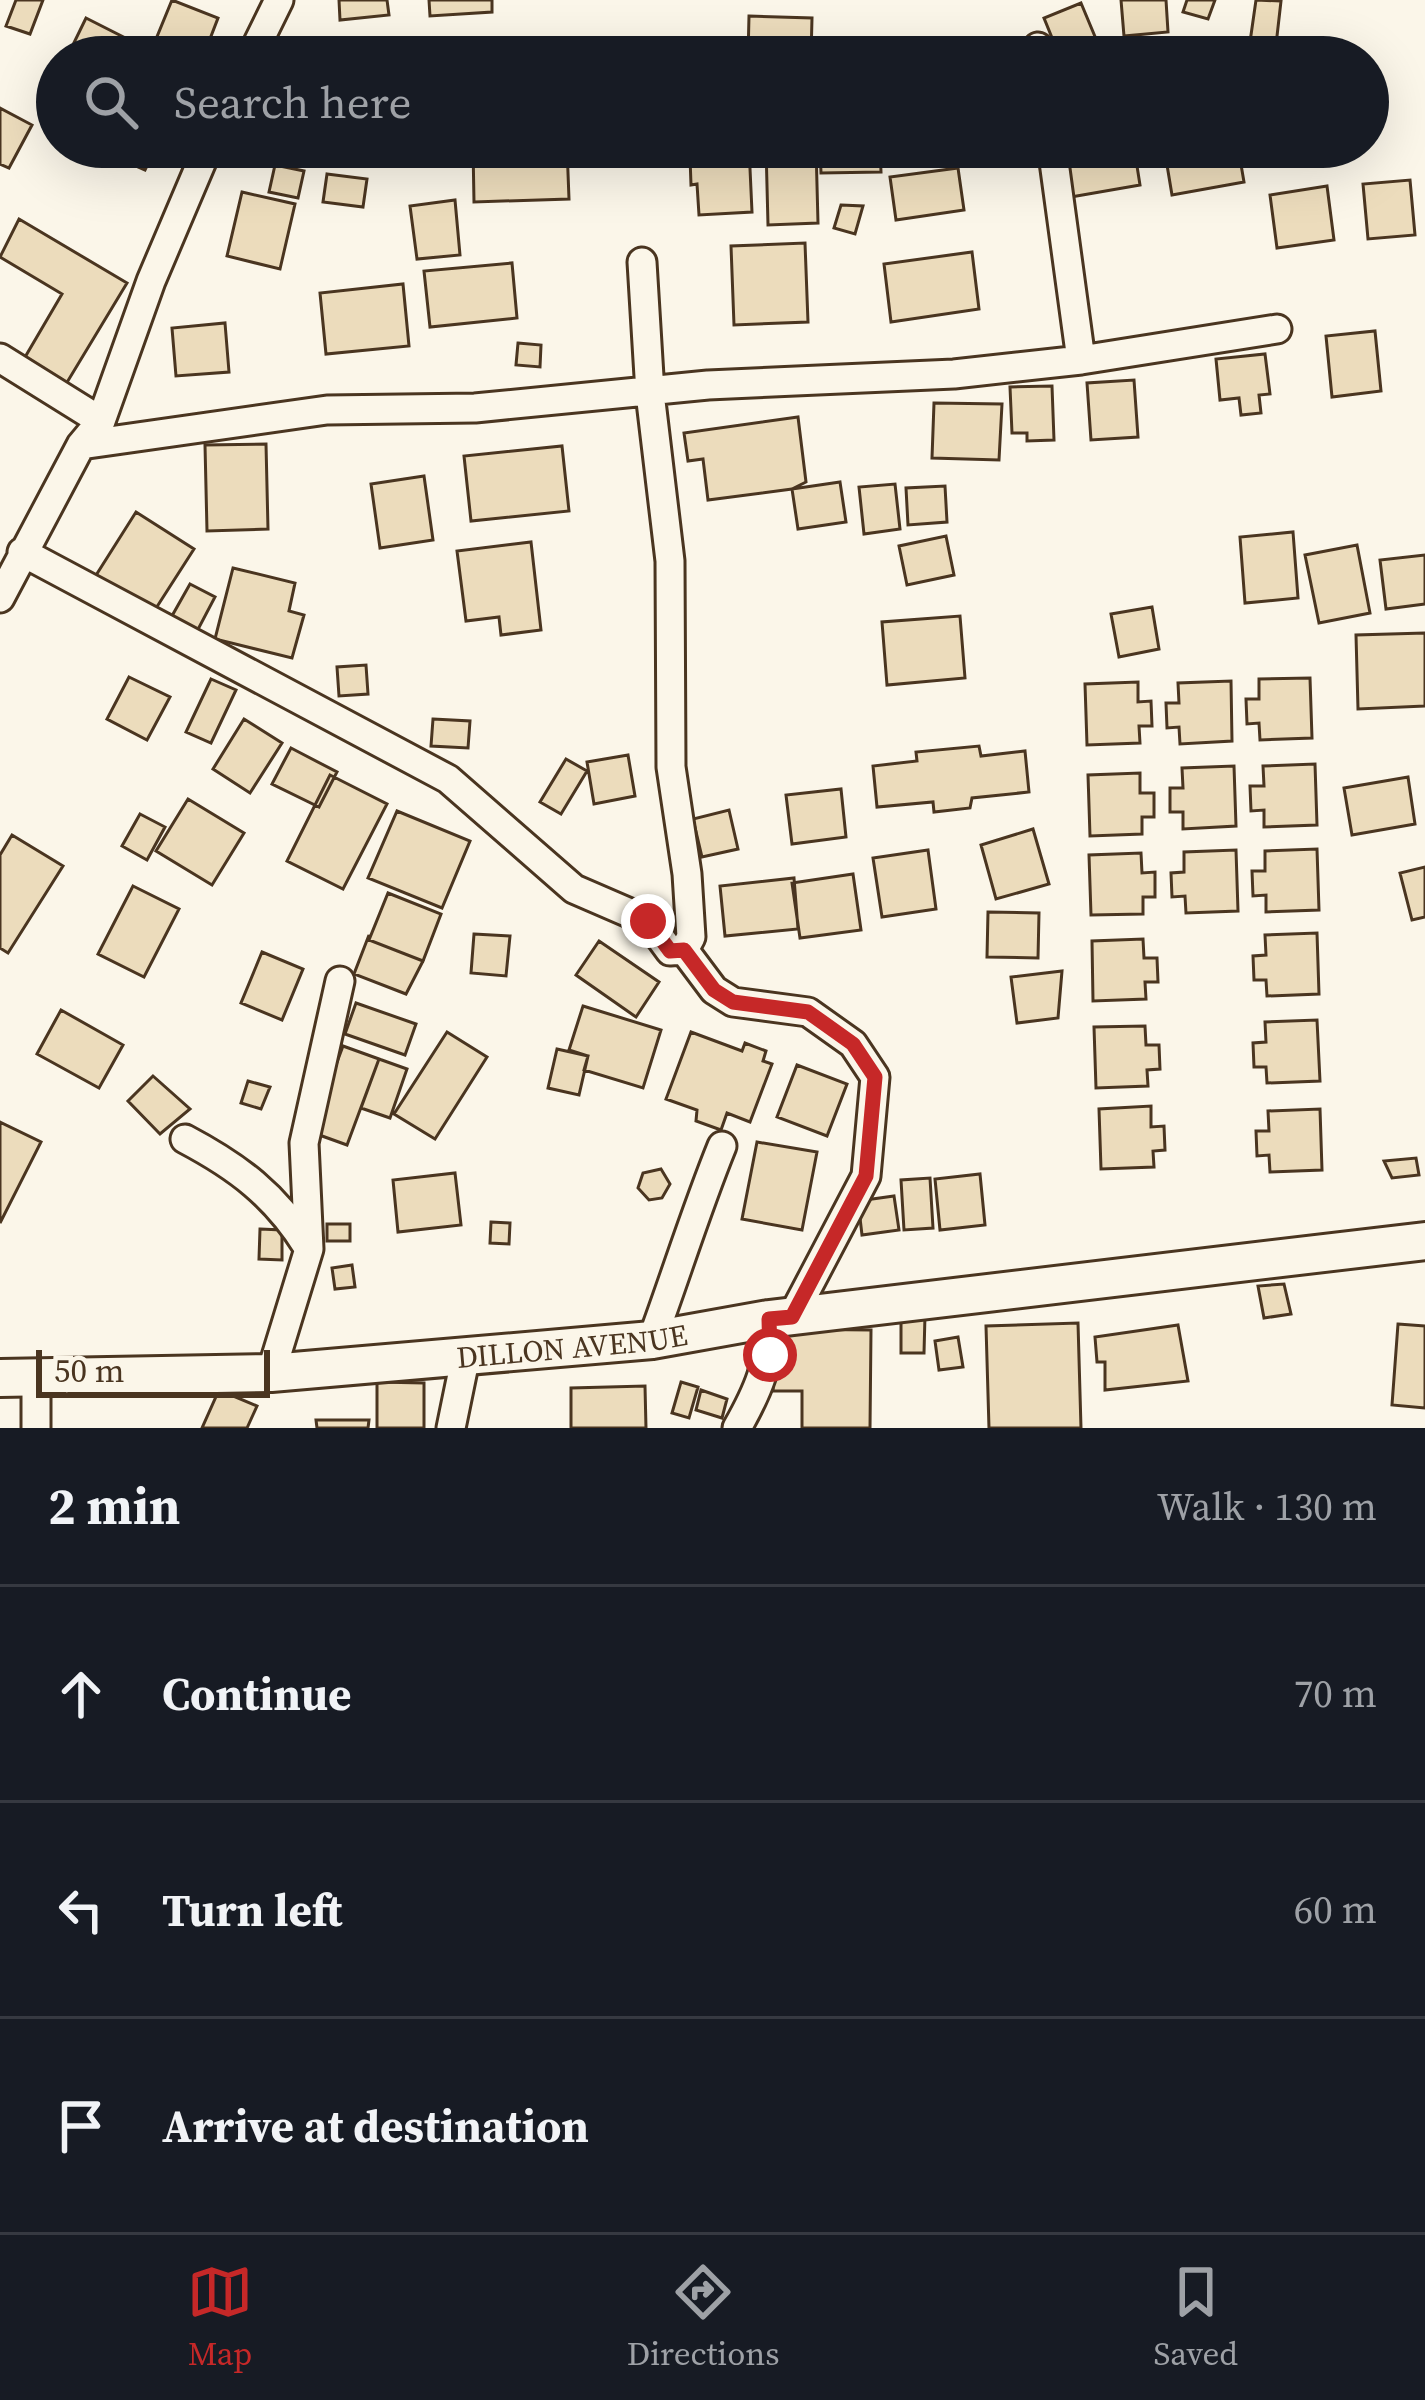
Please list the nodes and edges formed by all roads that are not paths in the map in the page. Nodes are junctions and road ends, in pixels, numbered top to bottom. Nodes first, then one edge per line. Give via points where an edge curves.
1 (279, 0) edge
2 (261, 36) edge
3 (199, 168) edge
4 (1055, 168) edge
5 (642, 262) dead end
6 (1277, 329) dead end
7 (0, 358) edge
8 (1081, 360) junction
9 (650, 392) junction
10 (101, 421) junction
11 (81, 446) junction
12 (22, 552) junction
13 (0, 598) edge
14 (684, 950) junction
15 (340, 981) dead end
16 (185, 1138) dead end
17 (722, 1146) dead end
18 (1425, 1241) edge
19 (309, 1249) junction
20 (781, 1318) junction
21 (652, 1340) junction
22 (466, 1355) junction
23 (271, 1373) junction
24 (18, 1378) edge
25 (36, 1428) edge
26 (451, 1428) edge
27 (737, 1428) edge

1 - 2 street
3 - 10 street
4 - 8 street
5 - 9 street
6 - 8 street
7 - 10 street
8 - 9 street
9 - 11 street via 475,408 326,410
9 - 14 street via 670,562 671,766 692,937
10 - 11 street
11 - 12 street
12 - 13 street
12 - 14 street via 448,779 574,890 648,921 670,951
14 - 20 street via 733,1002 808,1012 853,1044 875,1077 866,1176
15 - 19 street via 304,1143
16 - 19 street via 258,1183
17 - 21 street
18 - 20 street, DILLON AVENUE
19 - 23 street
20 - 21 street, DILLON AVENUE
20 - 27 street
21 - 22 street, DILLON AVENUE
22 - 23 street, DILLON AVENUE
22 - 26 street
23 - 24 street, DILLON AVENUE
24 - 25 street

